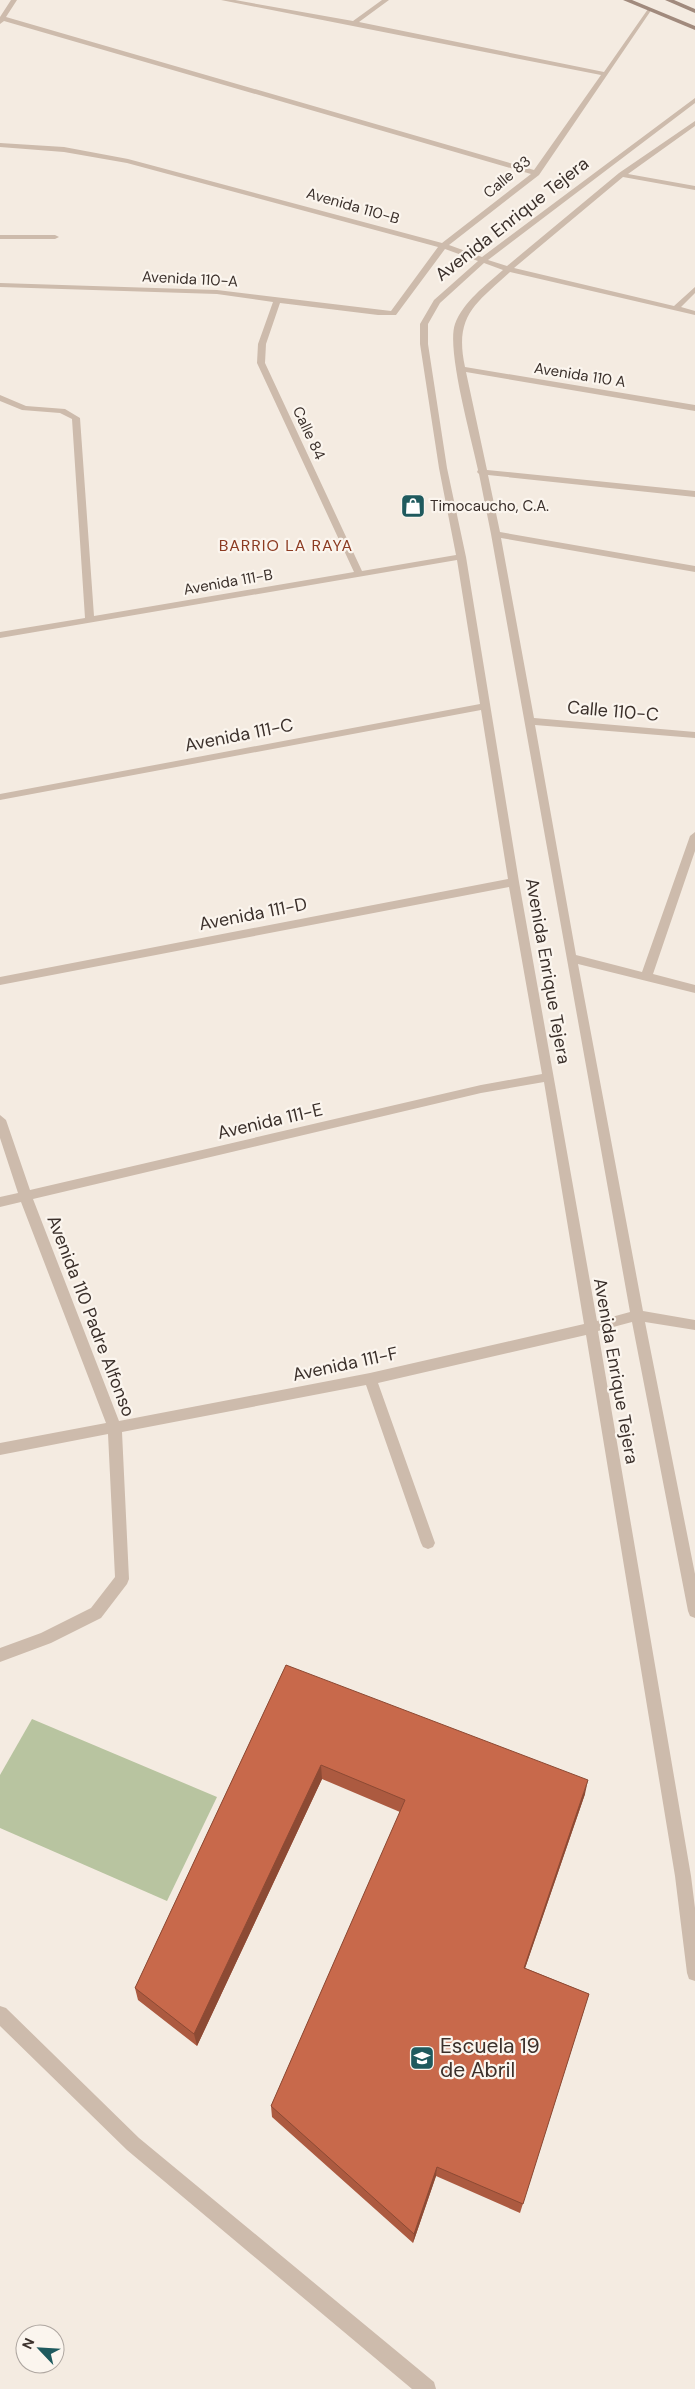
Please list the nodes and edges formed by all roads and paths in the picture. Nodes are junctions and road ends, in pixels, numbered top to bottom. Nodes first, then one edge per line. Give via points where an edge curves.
1 (14, 0) edge
2 (224, 0) edge
3 (386, 0) edge
4 (626, 0) edge
5 (668, 0) edge
6 (650, 10) junction
7 (695, 12) edge
8 (1, 20) edge
9 (354, 23) junction
10 (695, 28) edge
11 (606, 74) junction
12 (695, 100) edge
13 (695, 123) edge
14 (0, 145) edge
15 (536, 174) junction
16 (622, 175) junction
17 (695, 188) edge
18 (0, 237) edge
19 (55, 237) dead end
20 (443, 246) junction
21 (483, 260) junction
22 (508, 269) junction
23 (0, 284) edge
24 (695, 289) edge
25 (277, 300) junction
26 (676, 308) junction
27 (378, 313) joint
28 (695, 313) edge
29 (460, 369) junction
30 (0, 398) edge
31 (695, 408) edge
32 (481, 472) junction
33 (695, 494) edge
34 (496, 534) junction
35 (461, 557) junction
36 (695, 569) edge
37 (359, 574) junction
38 (90, 621) junction
39 (0, 636) edge
40 (485, 706) junction
41 (529, 721) junction
42 (695, 735) edge
43 (0, 796) edge
44 (695, 836) edge
45 (514, 882) junction
46 (571, 958) junction
47 (646, 977) junction
48 (0, 981) edge
49 (695, 989) edge
50 (549, 1078) junction
51 (0, 1120) edge
52 (26, 1198) junction
53 (0, 1202) edge
54 (637, 1315) junction
55 (695, 1324) edge
56 (591, 1328) junction
57 (370, 1379) junction
58 (114, 1428) junction
59 (0, 1449) edge
60 (428, 1543) dead end
61 (695, 1611) edge
62 (0, 1655) edge
63 (695, 1974) edge
64 (0, 2014) edge
65 (427, 2389) edge

1 - 8 street
2 - 9 street
3 - 9 street
4 - 6 main road
5 - 7 main road
6 - 10 main road
6 - 11 street, Calle 83
8 - 15 street
9 - 11 street
11 - 15 street, Calle 83
12 - 21 street, Avenida Enrique Tejera
13 - 16 street, Avenida Enrique Tejera
14 - 20 street, Avenida 110-B via 78,150 120,159
15 - 20 street, Calle 83
16 - 17 street
16 - 22 street, Avenida Enrique Tejera
18 - 19 street
20 - 21 street, Avenida 110-B
20 - 27 street, Calle 83 via 397,310
21 - 22 street, Avenida 110-B
21 - 35 street, Avenida Enrique Tejera via 437,302 424,324 424,344 443,468
22 - 26 street, Avenida 110-B
22 - 29 street, Avenida Enrique Tejera via 472,302 459,324 456,346
23 - 25 street, Avenida 110-A via 217,292
24 - 26 street
25 - 27 street, Avenida 110-A
25 - 37 street, Calle 84 via 262,344 260,362
26 - 28 street, Avenida 110-B
29 - 31 street, Avenida 110 A
29 - 32 street, Avenida Enrique Tejera
30 - 38 street via 25,408 62,411 76,418
32 - 33 street
32 - 34 street, Avenida Enrique Tejera
34 - 36 street
34 - 41 street, Avenida Enrique Tejera
35 - 37 street, Avenida 111-B
35 - 40 street, Avenida Enrique Tejera
37 - 38 street, Avenida 111-B
38 - 39 street, Avenida 111-B
40 - 43 street, Avenida 111-C
40 - 45 street, Avenida Enrique Tejera
41 - 42 street, Calle 110-C
41 - 46 street, Avenida Enrique Tejera
44 - 47 street
45 - 48 street, Avenida 111-D
45 - 50 street, Avenida Enrique Tejera
46 - 47 street
46 - 54 street, Avenida Enrique Tejera
47 - 49 street
50 - 52 street, Avenida 111-E via 481,1088
50 - 56 street, Avenida Enrique Tejera
51 - 52 street, Avenida 110 Padre Alfonso
52 - 53 street, Avenida 111-E
52 - 58 street, Avenida 110 Padre Alfonso
54 - 55 street, Avenida 111-F
54 - 56 street, Avenida 111-F
54 - 61 street, Avenida Enrique Tejera
56 - 57 street, Avenida 111-F
56 - 63 street, Avenida Enrique Tejera via 683,1876
57 - 58 street, Avenida 111-F
57 - 60 street
58 - 59 street, Avenida 111-F
58 - 62 street, Avenida 110 Padre Alfonso via 122,1579 96,1613 46,1638
64 - 65 street via 133,2144

